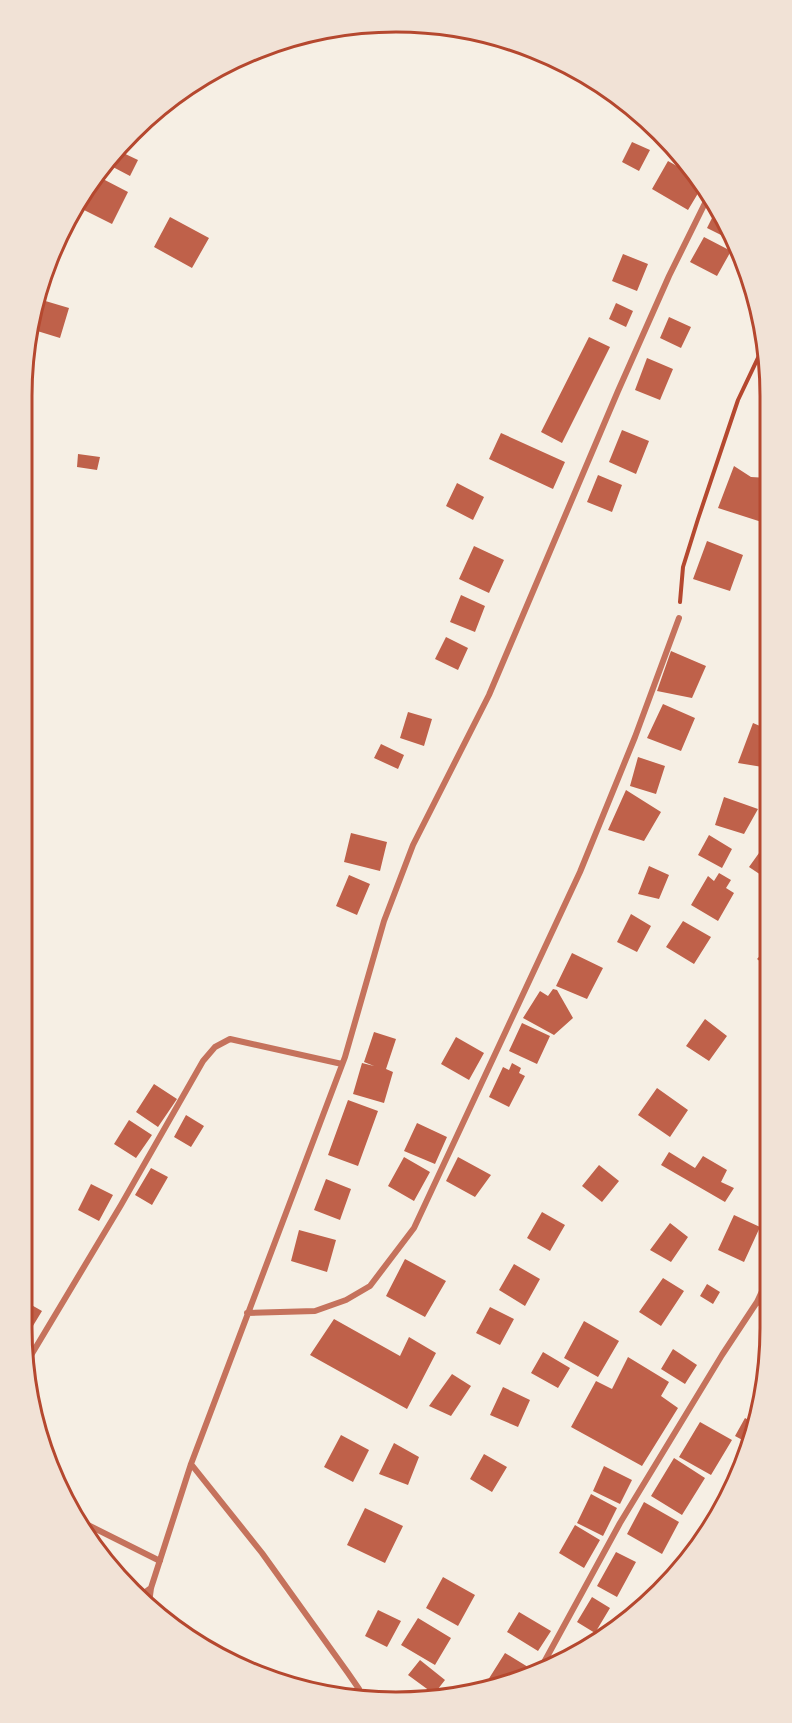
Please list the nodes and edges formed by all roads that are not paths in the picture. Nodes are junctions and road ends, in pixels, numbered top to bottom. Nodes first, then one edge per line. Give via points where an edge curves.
1 (705, 203) edge
2 (679, 618) road end
3 (342, 1065) junction
4 (760, 1296) edge
5 (757, 1302) junction
6 (760, 1303) edge
7 (247, 1313) junction
8 (32, 1353) edge
9 (191, 1464) junction
10 (91, 1526) edge
11 (160, 1560) junction
12 (150, 1588) junction
13 (145, 1592) edge
14 (150, 1595) edge
15 (546, 1659) edge
16 (359, 1689) edge

1 - 3 street via 627,370 489,695 413,845 384,921
2 - 7 street via 580,872 414,1228 370,1286 346,1300 315,1311
3 - 7 street
3 - 8 street via 230,1039 215,1047 203,1061
4 - 5 street
5 - 6 street
5 - 15 street via 620,1523
7 - 9 street
9 - 11 street
9 - 16 street via 262,1553
10 - 11 street
11 - 12 street
12 - 13 street
12 - 14 street

